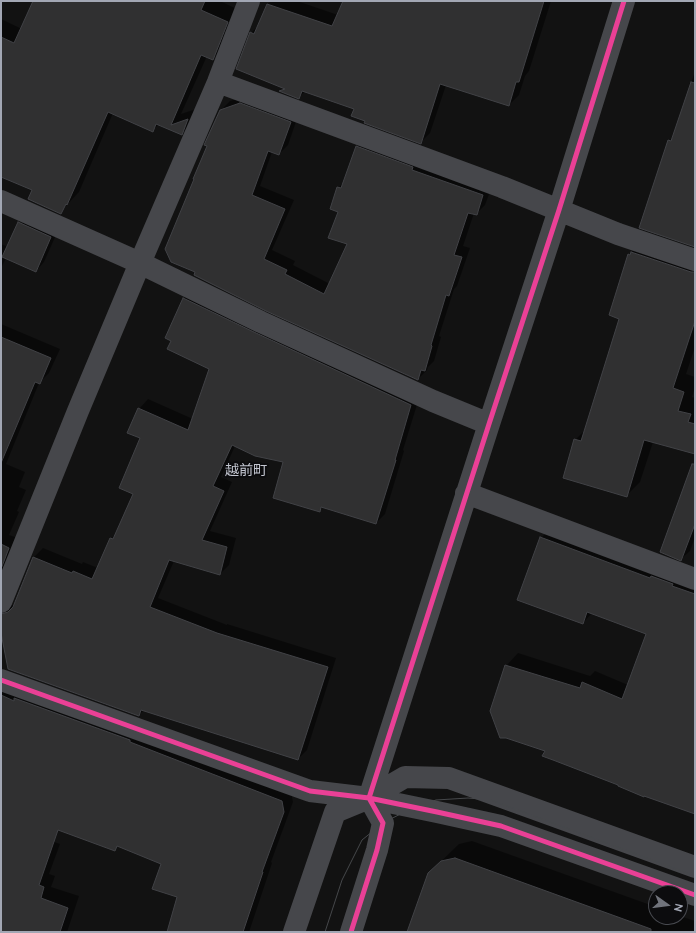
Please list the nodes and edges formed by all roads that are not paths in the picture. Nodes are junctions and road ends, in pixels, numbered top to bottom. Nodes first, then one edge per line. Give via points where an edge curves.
1 (249, 1) edge
2 (624, 1) edge
3 (218, 82) junction
4 (1, 201) edge
5 (559, 210) junction
6 (695, 260) edge
7 (140, 263) junction
8 (488, 424) junction
9 (466, 493) junction
10 (695, 579) edge
11 (1, 602) edge
12 (1, 680) edge
13 (370, 798) junction
14 (695, 867) edge
15 (695, 895) edge
16 (294, 932) edge
17 (351, 932) edge

1 - 3 street
2 - 5 street
3 - 5 street
3 - 7 street
4 - 7 street
5 - 6 street via 618,234
5 - 8 street
7 - 8 street via 261,322
7 - 11 street
8 - 9 street
9 - 10 street
9 - 13 street
12 - 13 street via 310,791
13 - 14 street via 405,777 449,778
13 - 15 street via 501,826
13 - 16 street via 335,812
13 - 17 street via 382,823 377,850

